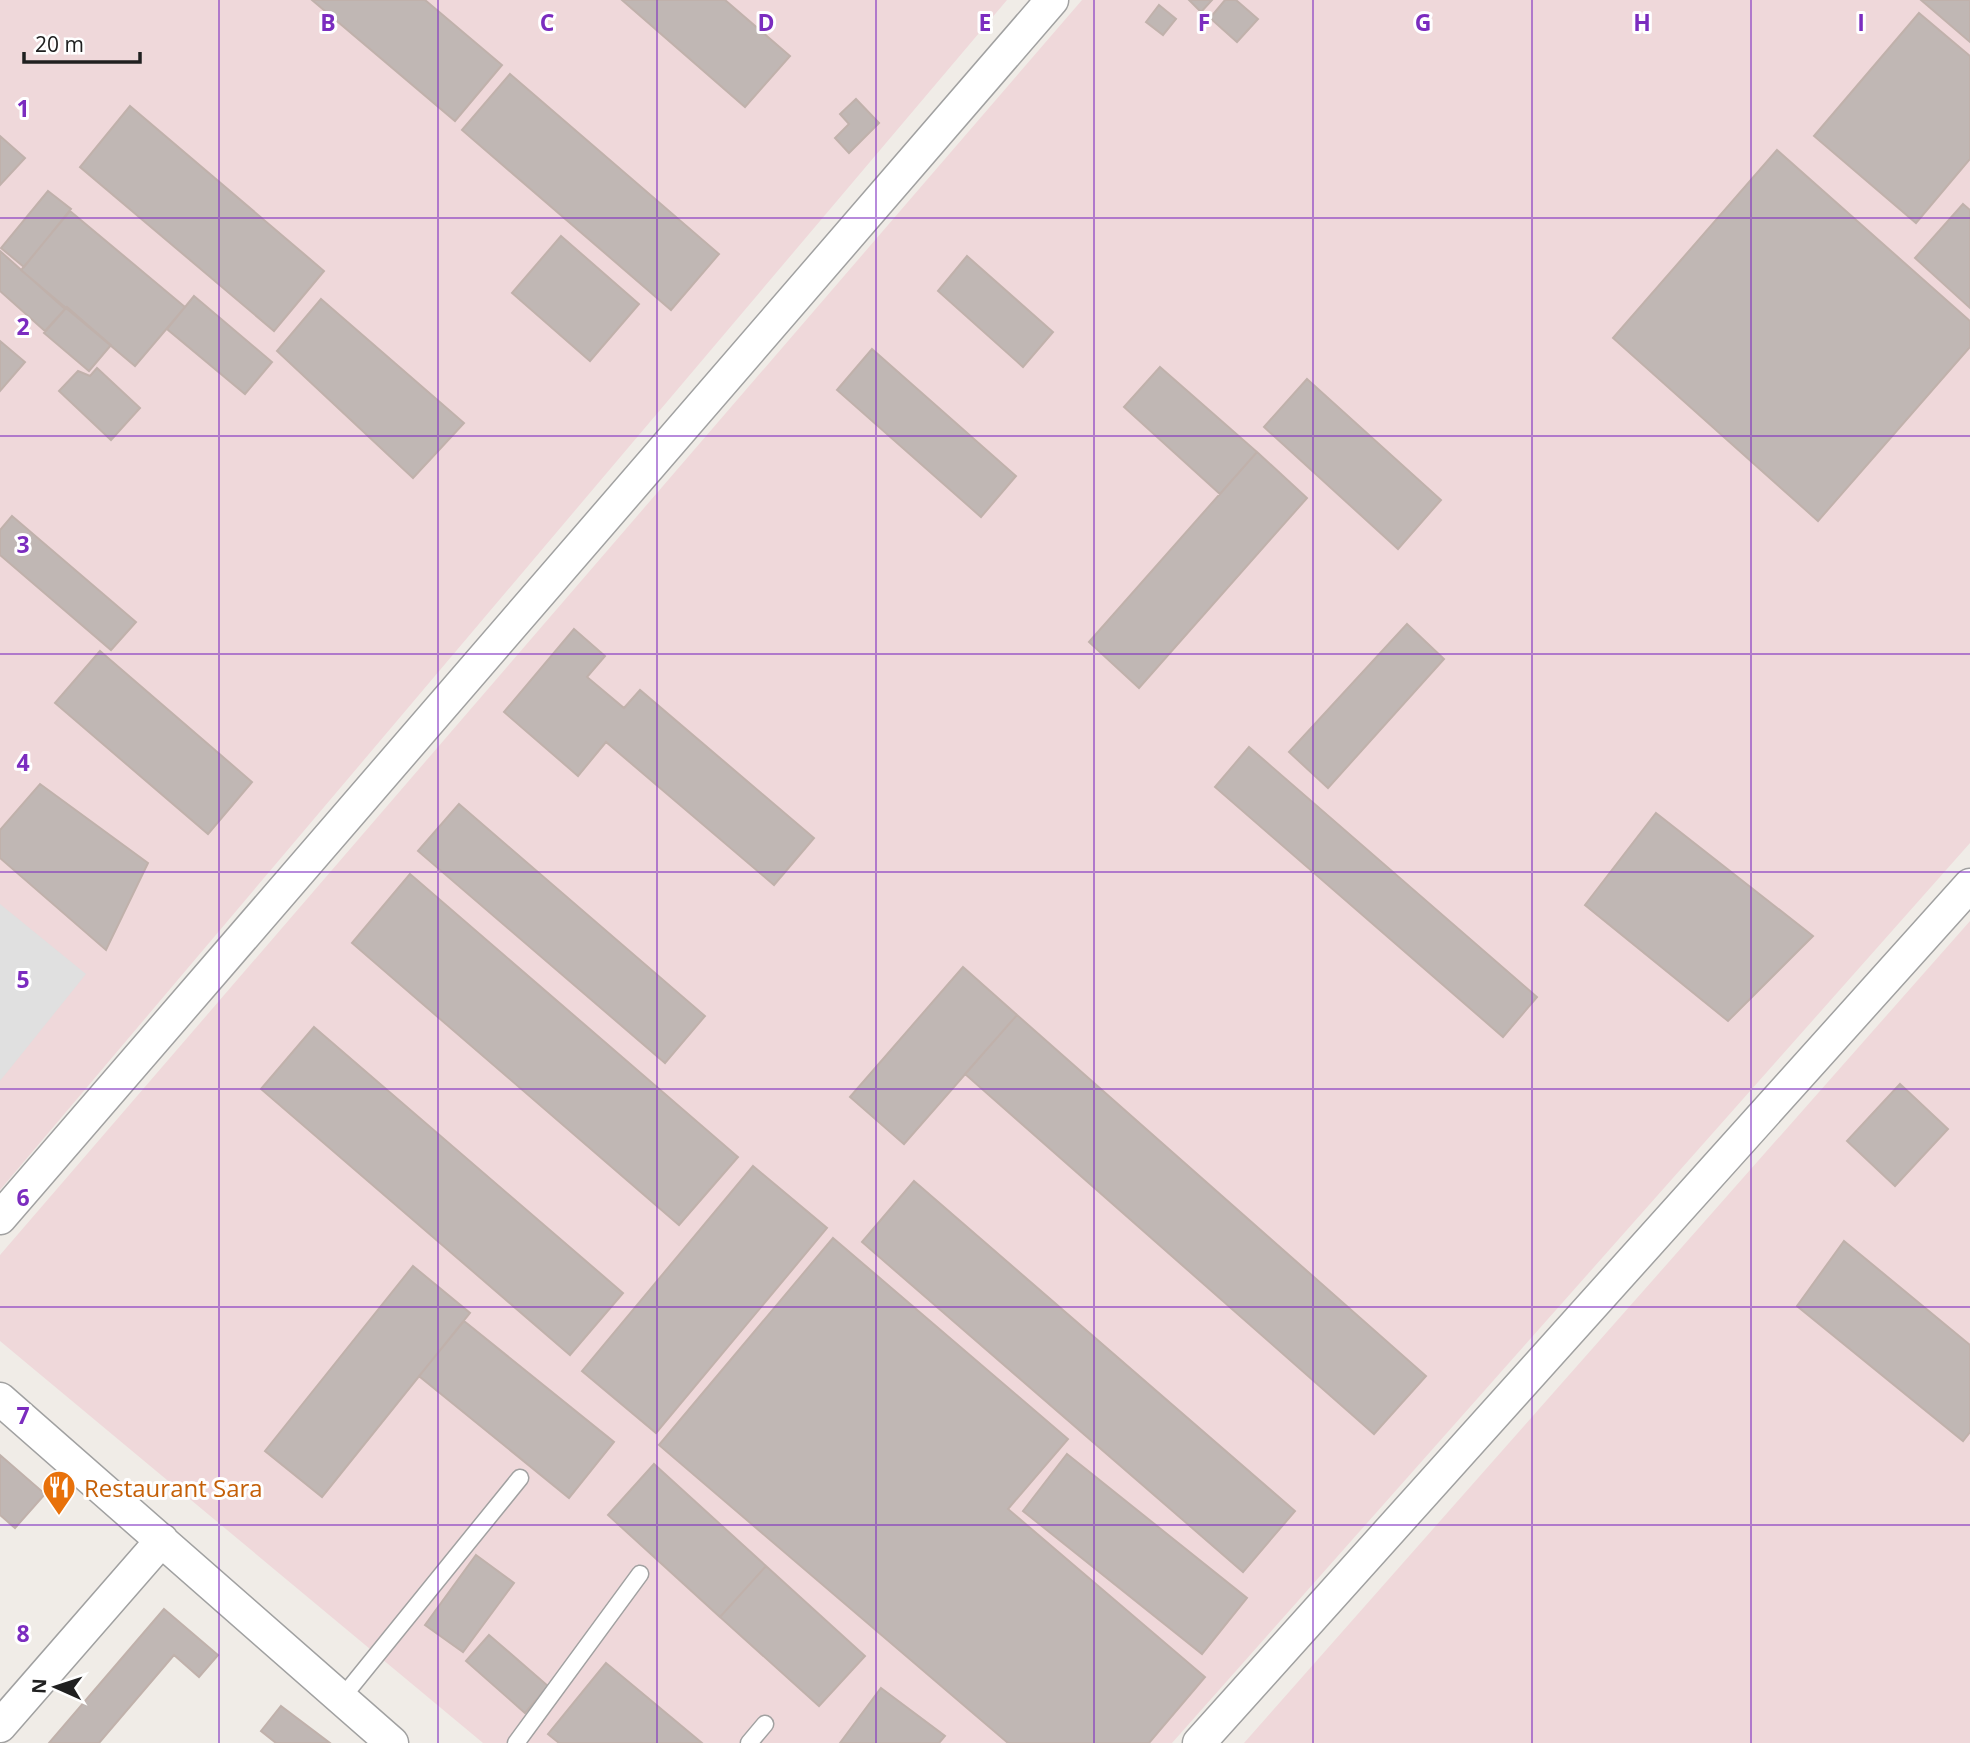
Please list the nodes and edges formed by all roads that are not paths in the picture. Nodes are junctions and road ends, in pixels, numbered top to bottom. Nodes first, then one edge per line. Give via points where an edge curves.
1 (1052, 0) edge
2 (1970, 885) edge
3 (0, 1218) edge
4 (0, 1399) edge
5 (520, 1478) dead end
6 (162, 1540) junction
7 (640, 1574) dead end
8 (341, 1699) junction
9 (765, 1724) dead end
10 (0, 1726) edge
11 (378, 1739) edge
12 (516, 1743) edge
13 (749, 1743) edge
14 (1199, 1743) edge

1 - 3 street
2 - 14 street
4 - 6 street
5 - 8 lane
6 - 8 street
6 - 10 street
7 - 12 lane
8 - 11 street
9 - 13 lane

